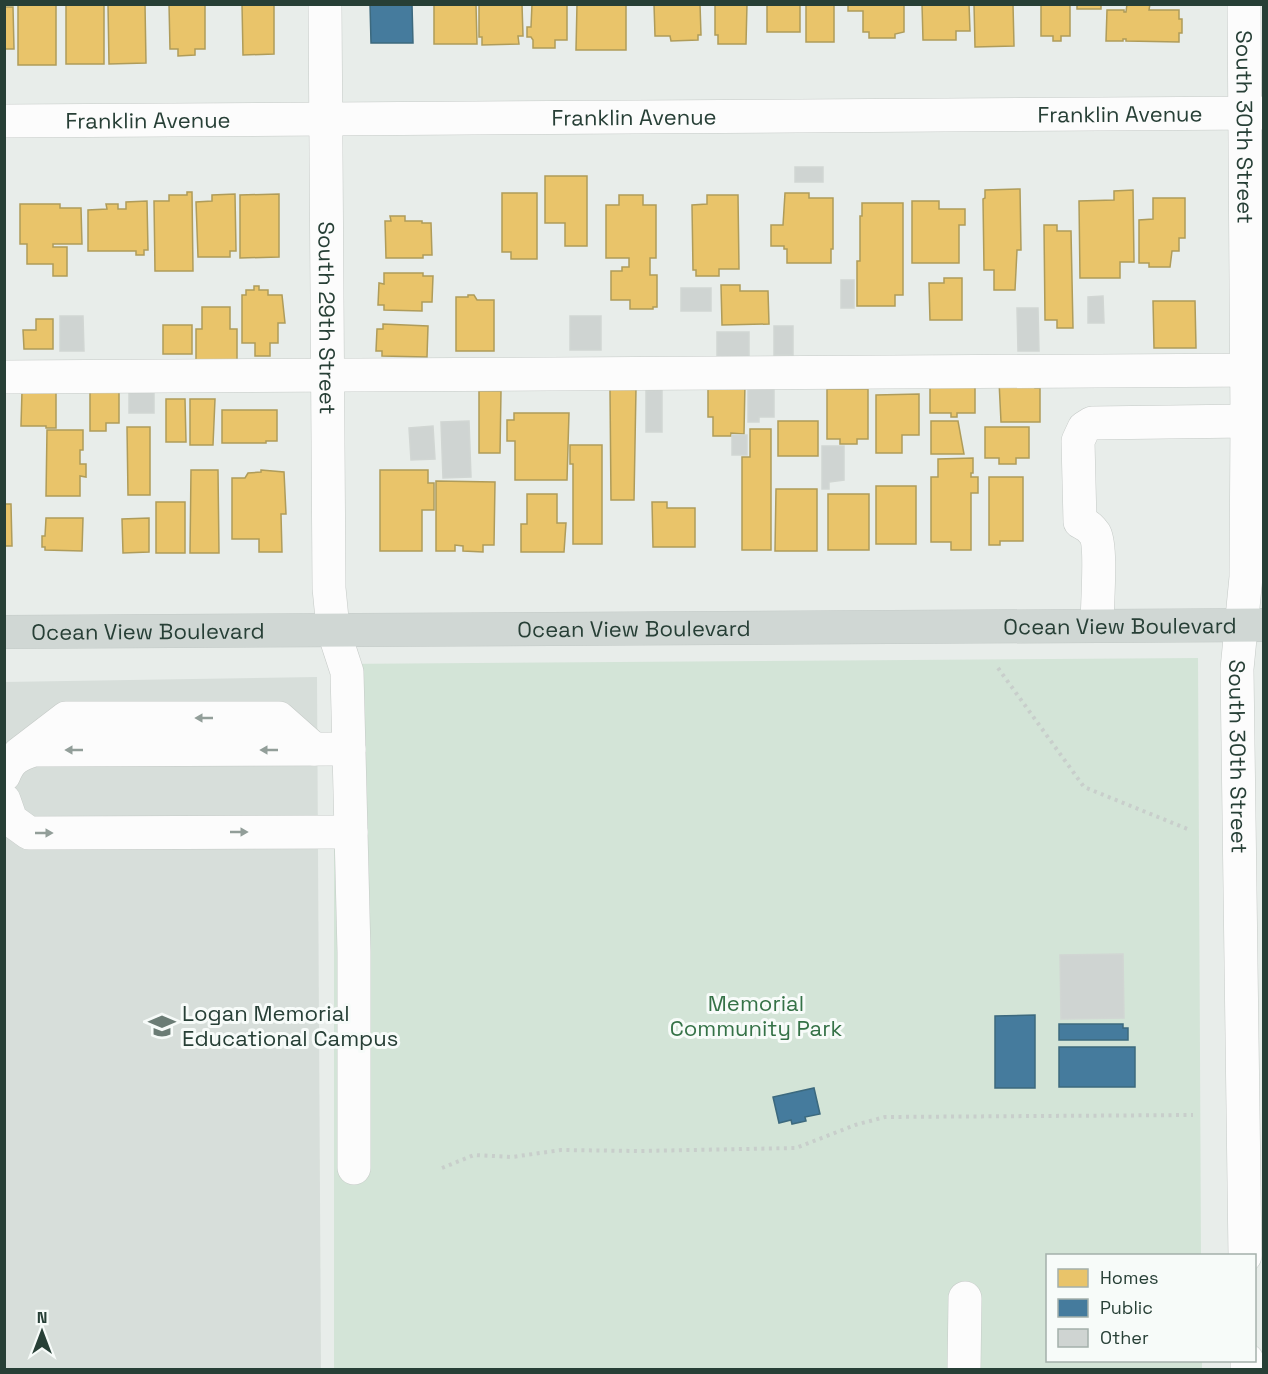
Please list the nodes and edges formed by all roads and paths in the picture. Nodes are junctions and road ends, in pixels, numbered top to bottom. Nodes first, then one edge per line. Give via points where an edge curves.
1 (325, 4) edge
2 (1244, 4) edge
3 (1254, 113) edge
4 (325, 119) junction
5 (4, 122) edge
6 (1255, 370) edge
7 (328, 375) junction
8 (4, 377) edge
9 (1247, 420) junction
10 (1097, 625) junction
11 (1253, 625) edge
12 (333, 629) junction
13 (4, 632) edge
14 (998, 668) dead end
15 (1250, 706) edge
16 (349, 749) junction
17 (10, 766) edge
18 (4, 800) edge
19 (1251, 817) edge
20 (1190, 830) dead end
21 (351, 832) junction
22 (1251, 879) edge
23 (1192, 1115) dead end
24 (1253, 1134) edge
25 (354, 1168) dead end
26 (442, 1168) dead end
27 (1245, 1254) edge
28 (964, 1298) dead end
29 (964, 1370) edge

1 - 4 street, South 29th Street
2 - 3 street, South 30th Street
3 - 4 street, Franklin Avenue
3 - 6 street, South 30th Street
4 - 5 street, Franklin Avenue
4 - 7 street, South 29th Street
6 - 7 street
6 - 9 street, South 30th Street
7 - 8 street
7 - 12 street, South 29th Street via 329,588
9 - 10 street via 1092,423 1084,428 1078,441 1080,522 1096,535
9 - 11 street, South 30th Street via 1246,577
10 - 11 main road, Ocean View Boulevard
10 - 12 main road, Ocean View Boulevard
11 - 15 street, South 30th Street via 1237,669
12 - 13 main road, Ocean View Boulevard
12 - 16 street, South 29th Street via 347,672
14 - 20 path via 1084,787
15 - 19 street, South 30th Street
16 -> 17 street via 34,750
16 - 21 street, South 29th Street
18 -> 21 street via 11,820 29,833
19 - 22 street, South 30th Street
21 - 25 street, South 29th Street
22 - 24 street, South 30th Street
23 - 26 path via 885,1117 796,1148 561,1150 512,1157 474,1155
24 - 27 street, South 30th Street
28 - 29 street

